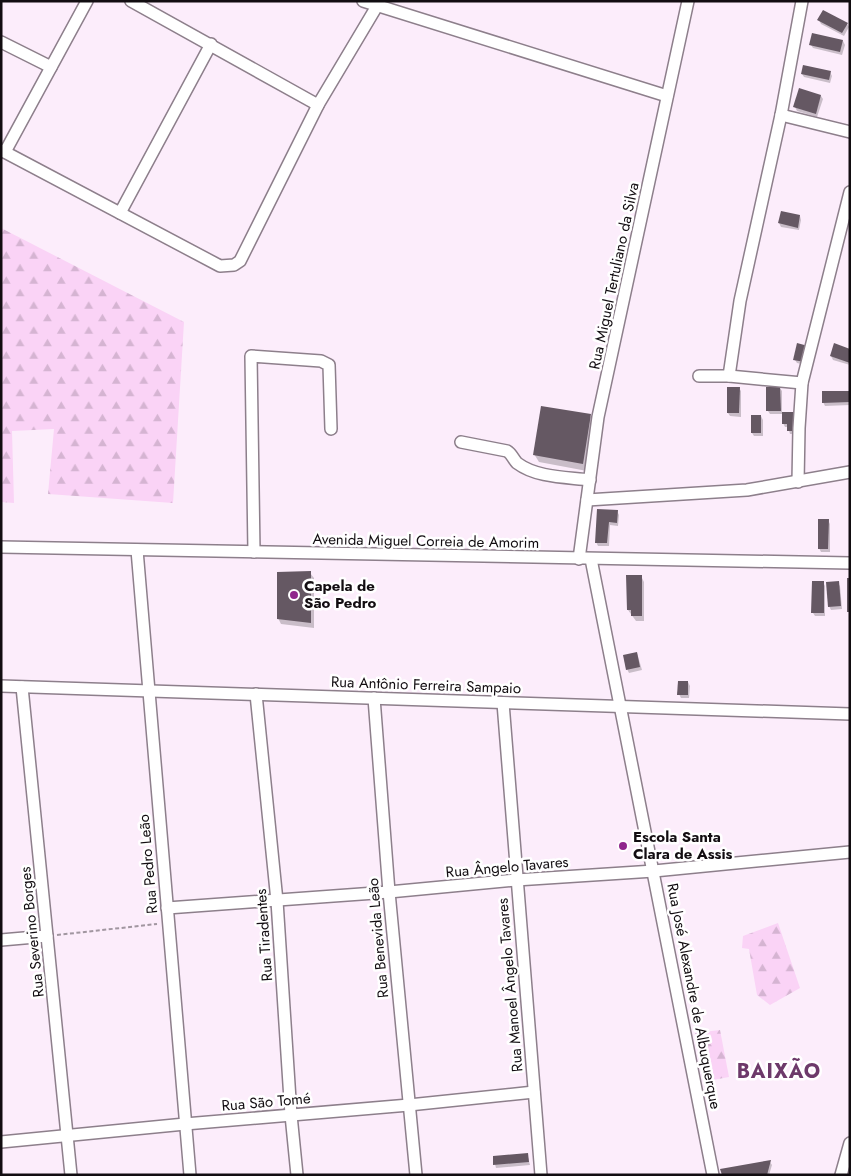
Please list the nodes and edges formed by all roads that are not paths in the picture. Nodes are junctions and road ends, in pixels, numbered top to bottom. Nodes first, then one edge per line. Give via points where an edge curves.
1 (87, 1) edge
2 (131, 1) edge
3 (363, 1) edge
4 (688, 1) edge
5 (802, 1) edge
6 (377, 6) junction
7 (1, 42) edge
8 (211, 44) junction
9 (51, 67) junction
10 (667, 96) junction
11 (318, 105) junction
12 (781, 115) junction
13 (850, 132) edge
14 (3, 151) edge
15 (850, 192) edge
16 (120, 213) junction
17 (699, 376) dead end
18 (729, 376) junction
19 (802, 382) junction
20 (331, 429) dead end
21 (461, 442) dead end
22 (850, 472) edge
23 (590, 480) junction
24 (798, 482) junction
25 (587, 500) junction
26 (1, 548) edge
27 (137, 550) junction
28 (254, 552) junction
29 (585, 559) junction
30 (850, 563) edge
31 (1, 686) edge
32 (22, 687) junction
33 (148, 691) junction
34 (256, 694) junction
35 (374, 698) junction
36 (503, 703) junction
37 (621, 707) junction
38 (850, 714) edge
39 (850, 852) edge
40 (654, 871) junction
41 (516, 880) junction
42 (389, 892) junction
43 (277, 901) junction
44 (167, 908) junction
45 (47, 936) junction
46 (1, 940) edge
47 (534, 1092) junction
48 (409, 1105) junction
49 (291, 1115) junction
50 (185, 1124) junction
51 (67, 1136) junction
52 (1, 1142) edge
53 (850, 1143) edge
54 (71, 1175) edge
55 (190, 1175) edge
56 (297, 1175) edge
57 (416, 1175) edge
58 (541, 1175) edge
59 (713, 1175) edge
60 (841, 1175) edge

1 - 9 street
2 - 8 street
3 - 6 street
4 - 10 street, Rua Miguel Tertuliano da Silva
5 - 12 street
6 - 10 street
6 - 11 street
7 - 9 street
8 - 11 street
8 - 16 street
9 - 14 street
10 - 23 street, Rua Miguel Tertuliano da Silva via 598,417
11 - 16 street via 240,261 234,265 220,266
12 - 13 street
12 - 18 street via 740,301
14 - 16 street
15 - 19 street
17 - 18 street
18 - 19 street
19 - 24 street
20 - 28 street via 329,365 321,361 250,356
21 - 23 street via 507,451 529,471
22 - 24 street
23 - 25 street, Rua Miguel Tertuliano da Silva
24 - 25 street via 747,490
25 - 29 street, Rua Miguel Tertuliano da Silva
26 - 27 street, Avenida Miguel Correia de Amorim
27 - 28 street, Avenida Miguel Correia de Amorim
27 - 33 street, Rua Pedro Leão
28 - 29 street, Avenida Miguel Correia de Amorim
29 - 30 street, Avenida Miguel Correia de Amorim
29 - 37 street, Rua José Alexandre de Albuquerque
31 - 32 street, Rua Antônio Ferreira Sampaio
32 - 33 street, Rua Antônio Ferreira Sampaio
32 - 45 street, Rua Severino Borges
33 - 34 street, Rua Antônio Ferreira Sampaio
33 - 44 street, Rua Pedro Leão
34 - 35 street, Rua Antônio Ferreira Sampaio
34 - 43 street, Rua Tiradentes
35 - 36 street, Rua Antônio Ferreira Sampaio
35 - 42 street, Rua Benevida Leão
36 - 37 street, Rua Antônio Ferreira Sampaio
36 - 41 street, Rua Manoel Ângelo Tavares
37 - 38 street, Rua Antônio Ferreira Sampaio
37 - 40 street, Rua José Alexandre de Albuquerque
39 - 40 street, Rua Ângelo Tavares
40 - 41 street, Rua Ângelo Tavares
40 - 59 street, Rua José Alexandre de Albuquerque
41 - 42 street, Rua Ângelo Tavares
41 - 47 street, Rua Manoel Ângelo Tavares
42 - 43 street, Rua Ângelo Tavares
42 - 48 street, Rua Benevida Leão
43 - 44 street, Rua Ângelo Tavares
43 - 49 street, Rua Tiradentes
44 - 50 street, Rua Pedro Leão
45 - 46 street
45 - 51 street, Rua Severino Borges
47 - 48 street, Rua São Tomé
47 - 58 street, Rua Manoel Ângelo Tavares
48 - 49 street, Rua São Tomé
48 - 57 street, Rua Benevida Leão
49 - 50 street, Rua São Tomé
49 - 56 street, Rua Tiradentes
50 - 51 street, Rua São Tomé
50 - 55 street, Rua Pedro Leão
51 - 52 street, Rua São Tomé
51 - 54 street, Rua Severino Borges
53 - 60 street

